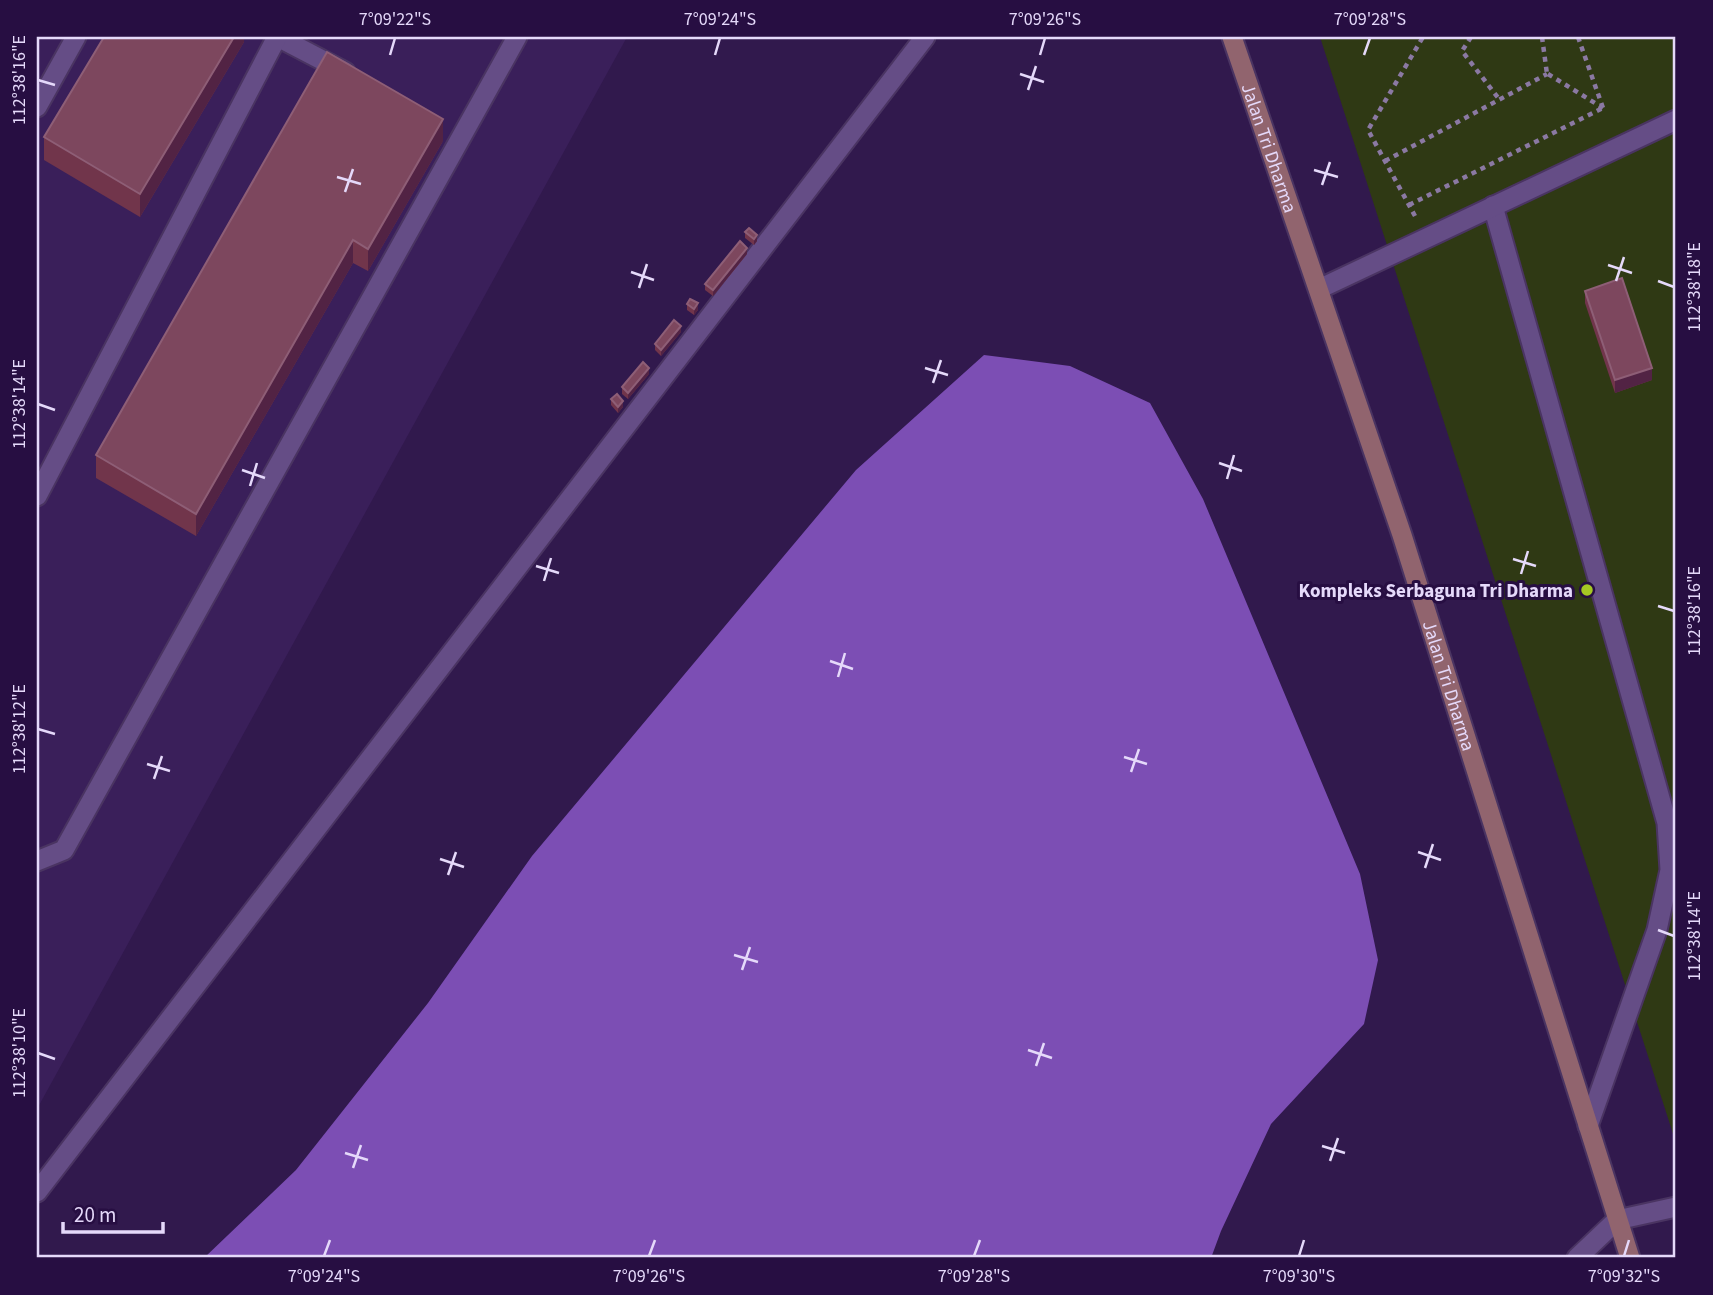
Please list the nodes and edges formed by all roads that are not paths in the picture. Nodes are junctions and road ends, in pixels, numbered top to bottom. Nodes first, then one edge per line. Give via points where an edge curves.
1 (76, 37) edge
2 (278, 37) edge
3 (517, 37) edge
4 (925, 37) edge
5 (1232, 37) edge
6 (364, 83) edge
7 (37, 107) edge
8 (1676, 120) edge
9 (1493, 206) junction
10 (1319, 289) junction
11 (37, 495) edge
12 (37, 861) edge
13 (1588, 1126) junction
14 (37, 1192) edge
15 (1676, 1207) edge
16 (1617, 1220) junction
17 (1577, 1258) edge
18 (1630, 1258) edge

1 - 7 street
2 - 6 street
2 - 11 street
3 - 12 street via 456,132 64,850
4 - 14 street
5 - 10 main road, Jalan Tri Dharma
8 - 9 street
9 - 10 street
9 - 13 street via 1667,823 1670,870 1657,930
10 - 13 main road, Jalan Tri Dharma via 1402,535
13 - 16 main road, Jalan Tri Dharma
15 - 16 street
16 - 17 street
16 - 18 main road, Jalan Tri Dharma

